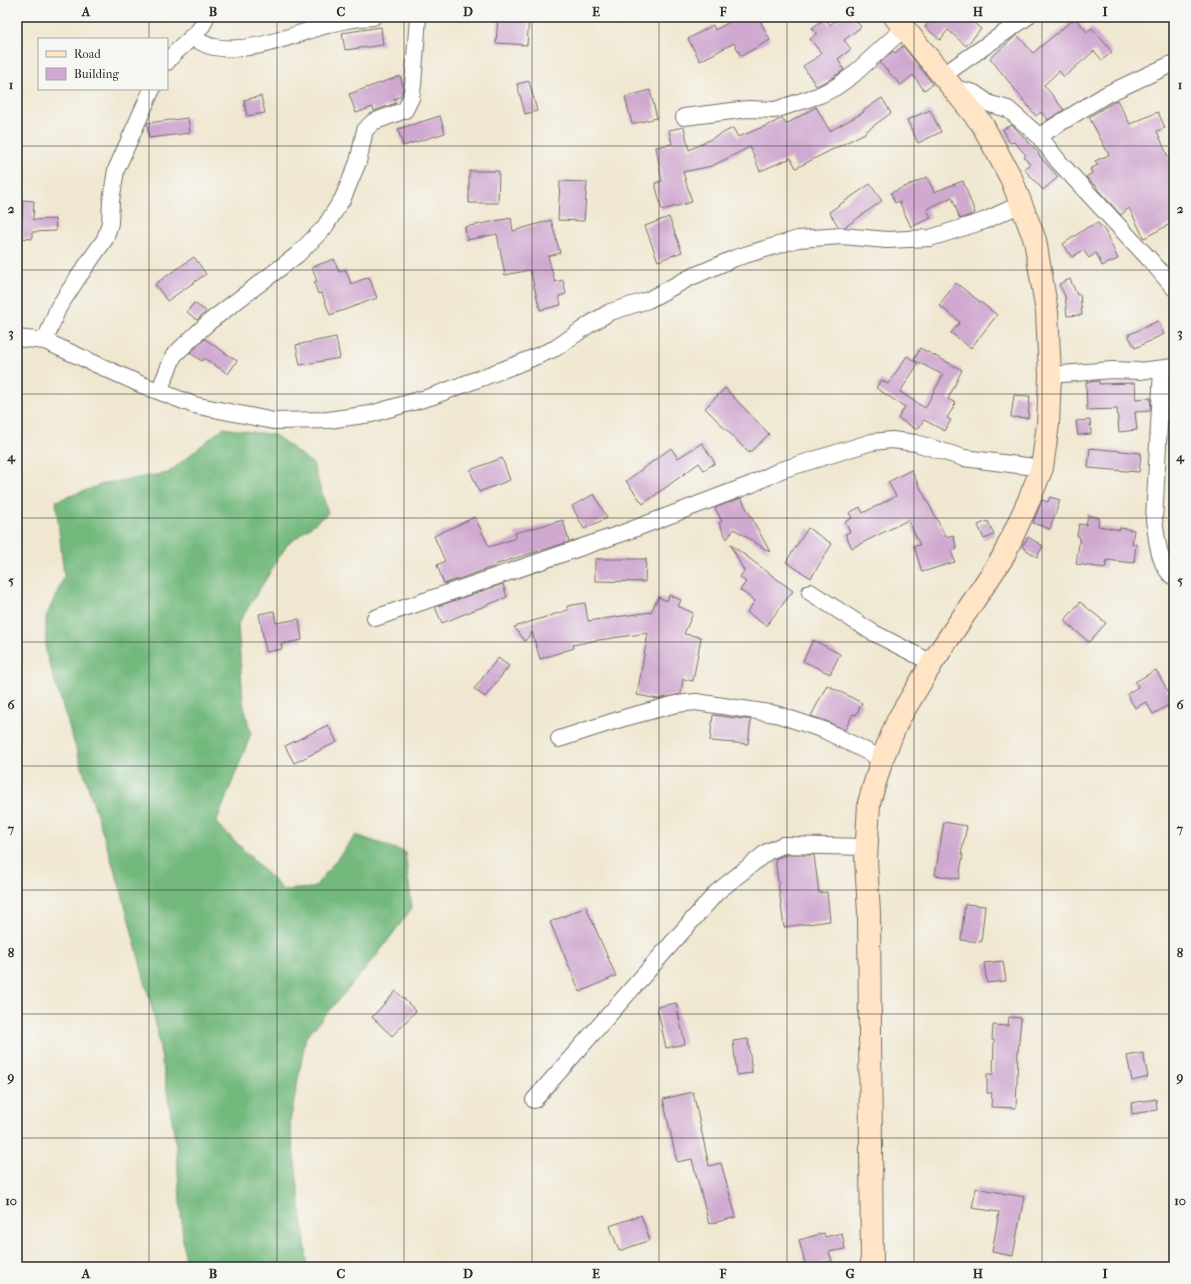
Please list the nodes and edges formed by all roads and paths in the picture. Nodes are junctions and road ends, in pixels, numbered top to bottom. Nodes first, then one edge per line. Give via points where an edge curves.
1 (206, 17) edge
2 (373, 17) edge
3 (418, 17) edge
4 (1027, 17) edge
5 (900, 22) edge
6 (191, 37) junction
7 (168, 60) edge
8 (1174, 63) edge
9 (947, 82) junction
10 (152, 90) edge
11 (684, 117) dead end
12 (1038, 136) junction
13 (1021, 204) junction
14 (1174, 288) edge
15 (17, 338) edge
16 (45, 341) junction
17 (1168, 368) edge
18 (1050, 374) junction
19 (159, 391) junction
20 (1042, 468) junction
21 (1174, 577) edge
22 (810, 592) dead end
23 (375, 618) dead end
24 (932, 663) junction
25 (559, 738) dead end
26 (882, 759) junction
27 (867, 847) junction
28 (534, 1100) dead end
29 (872, 1267) edge

1 - 6 street via 205,22
2 - 6 street via 331,24 262,45 238,48 213,47
3 - 19 street via 411,98 405,110 373,122 364,130 358,162 343,198 324,228 296,255 209,322 174,355
4 - 9 street
5 - 9 main road
5 - 11 street via 853,75 820,95 774,110 748,109
6 - 7 street
8 - 12 street via 1107,94
9 - 12 street via 974,93 990,104 1008,110
9 - 13 main road via 982,124 1011,178
10 - 16 street via 116,170 110,223 104,239 58,308
12 - 14 street
13 - 18 main road via 1035,240 1047,312
13 - 19 street via 984,221 930,238 887,240 842,236 798,239 735,258 648,300 610,312 556,348 433,396 370,414 328,420 274,421 194,405
15 - 16 street
16 - 19 street
17 - 18 street
17 - 21 street via 1154,520 1163,562
18 - 20 main road via 1048,424
20 - 23 street via 964,458 898,440 872,442 781,470 752,484 623,534
20 - 24 main road via 1003,557
22 - 24 street via 872,632
24 - 26 main road via 898,720
25 - 26 street via 676,704 696,702 776,714 824,730
26 - 27 main road via 869,803
27 - 28 street via 783,846 767,852 717,892
27 - 29 main road via 870,914

